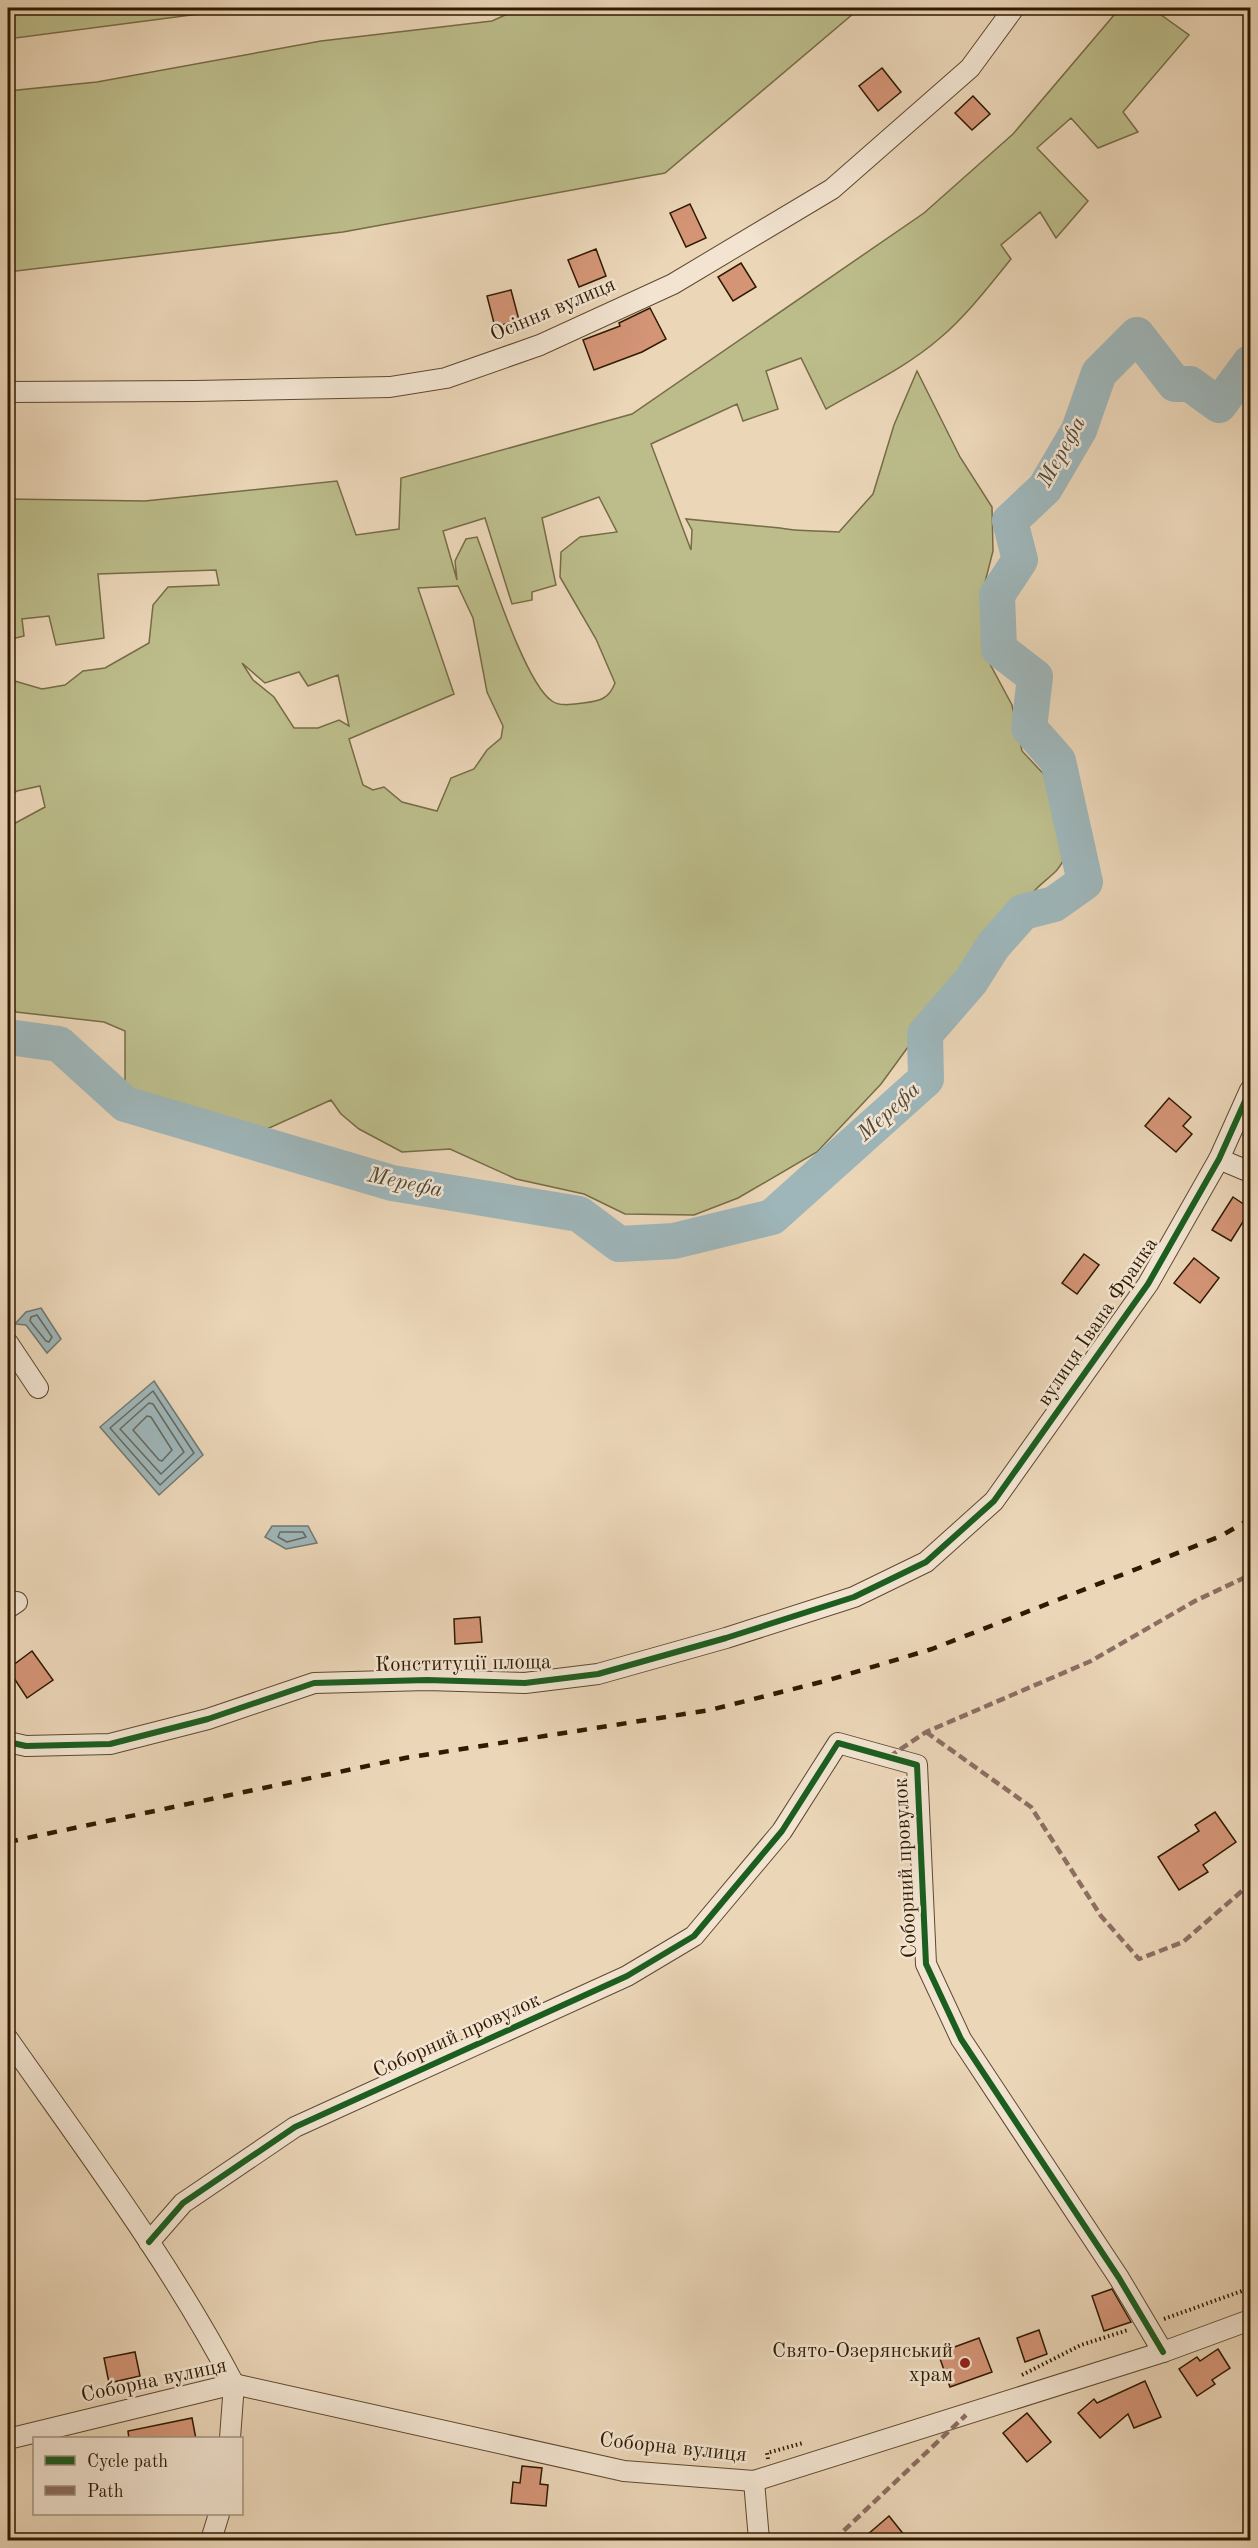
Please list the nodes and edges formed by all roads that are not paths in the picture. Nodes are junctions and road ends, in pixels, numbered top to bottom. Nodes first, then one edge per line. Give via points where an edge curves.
1 (1014, 8) edge
2 (8, 392) edge
3 (1251, 1090) edge
4 (1219, 1159) junction
5 (1251, 1172) edge
6 (8, 1343) edge
7 (38, 1388) dead end
8 (994, 1501) joint
9 (8, 1742) edge
10 (8, 2039) edge
11 (149, 2242) junction
12 (1251, 2320) edge
13 (1162, 2352) junction
14 (234, 2384) junction
15 (230, 2437) edge
16 (8, 2439) edge
17 (763, 2478) junction
18 (219, 2515) edge
19 (211, 2541) edge
20 (759, 2541) edge

1 - 2 street, Осіння вулиця via 970,68 832,189 673,284 540,345 446,378 390,387
3 - 4 street, вулиця Івана Франка
4 - 5 street
4 - 8 street, вулиця Івана Франка via 1148,1284
6 - 7 street
8 - 9 street, Конституції площа via 926,1562 854,1597 598,1674 525,1683 314,1683 208,1719 110,1744 26,1746
10 - 11 street
11 - 13 street, Соборний провулок via 183,2202 295,2127 627,1976 694,1936 783,1832 838,1743 917,1765 926,1964 961,2039 1119,2278
11 - 14 street via 204,2328
12 - 13 street, Соборна вулиця
13 - 17 street, Соборна вулиця
14 - 15 street
14 - 16 street, Соборна вулиця
14 - 17 street, Соборна вулиця via 624,2471
17 - 20 street
18 - 19 street

